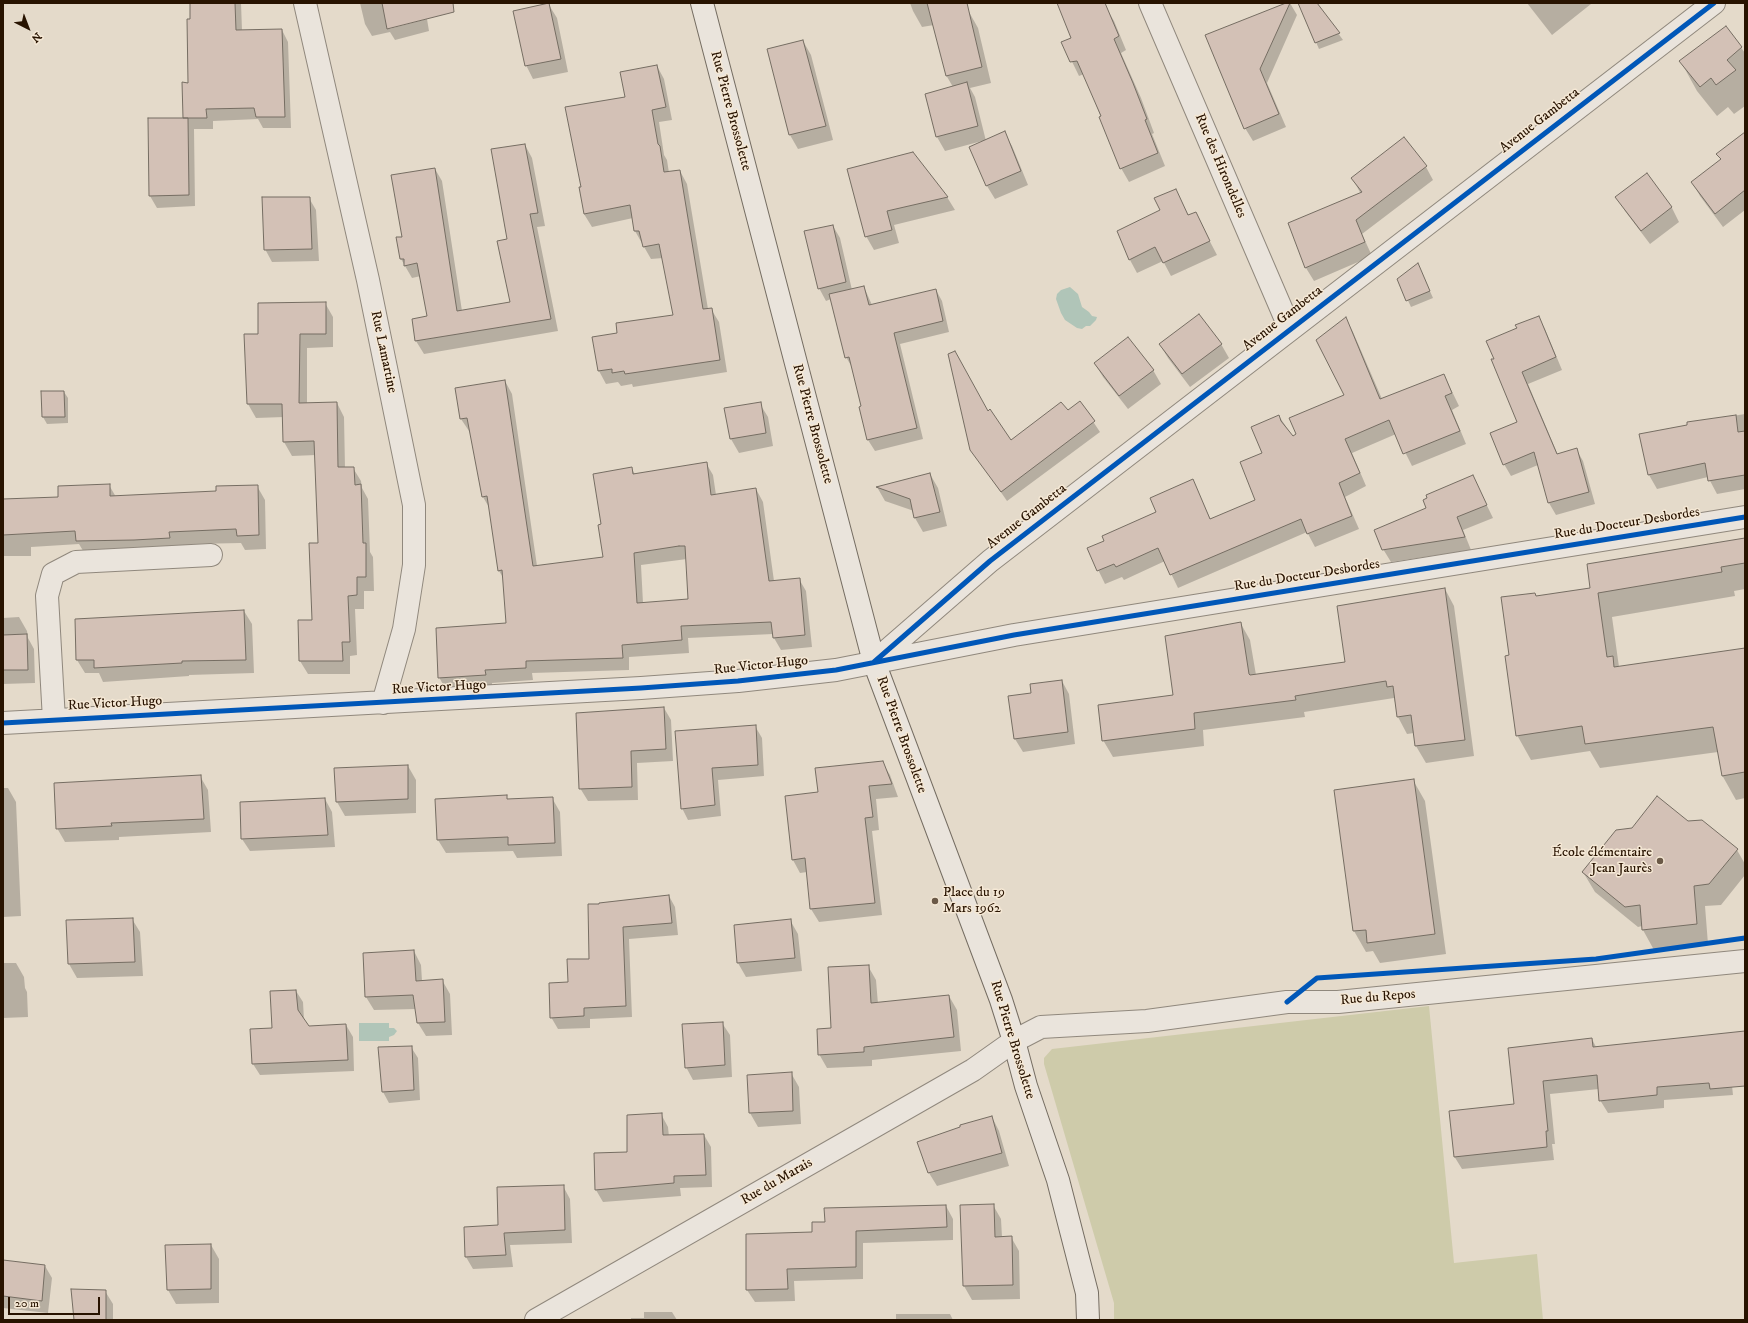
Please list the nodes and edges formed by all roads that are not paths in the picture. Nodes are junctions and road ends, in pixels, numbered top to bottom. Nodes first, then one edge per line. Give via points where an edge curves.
1 (306, 3) edge
2 (702, 3) edge
3 (1150, 3) edge
4 (1714, 3) edge
5 (1290, 329) junction
6 (1745, 517) edge
7 (211, 555) dead end
8 (874, 662) junction
9 (383, 703) junction
10 (54, 720) junction
11 (3, 723) edge
12 (1745, 961) edge
13 (1014, 1041) junction
14 (536, 1320) edge
15 (1088, 1320) edge

1 - 9 street, Rue Lamartine via 368,280 414,506 414,565 404,629
2 - 8 street, Rue Pierre Brossolette
3 - 5 street, Rue des Hirondelles
4 - 5 street, Avenue Gambetta
5 - 8 street, Avenue Gambetta via 990,561
6 - 8 street, Rue du Docteur Desbordes via 1022,634
7 - 10 street, Rue Victor Hugo via 76,562 53,574 48,596
8 - 9 street, Rue Victor Hugo via 836,670 738,681
8 - 13 street, Rue Pierre Brossolette via 1001,1000
9 - 10 street, Rue Victor Hugo
10 - 11 street, Rue Victor Hugo
12 - 13 street, Rue du Repos via 1338,1002 1287,1002 1147,1021 1041,1027
13 - 14 street, Rue du Marais via 973,1070
13 - 15 street, Rue Pierre Brossolette via 1026,1086 1058,1180 1086,1293

